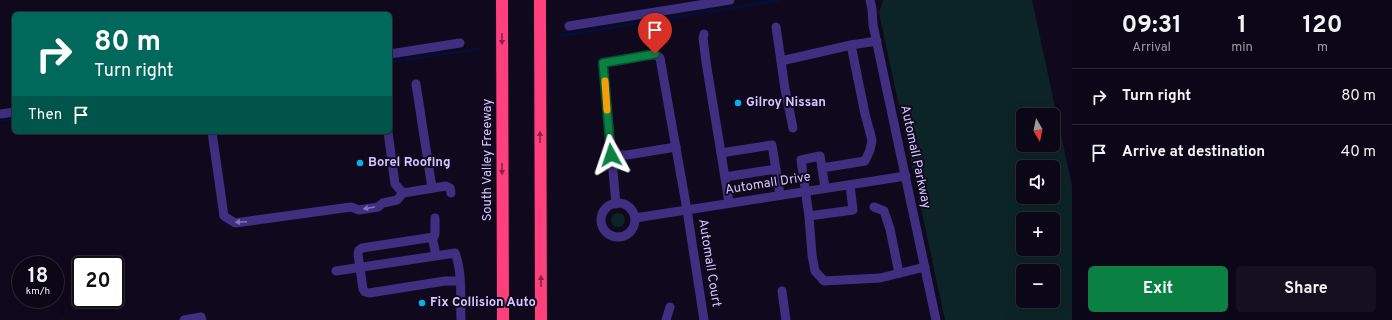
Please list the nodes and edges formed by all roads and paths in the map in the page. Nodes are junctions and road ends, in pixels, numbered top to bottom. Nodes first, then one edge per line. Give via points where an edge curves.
1 (502, 0) edge
2 (540, 0) edge
3 (730, 0) edge
4 (870, 0) edge
5 (569, 26) dead end
6 (776, 27) dead end
7 (704, 34) dead end
8 (877, 41) junction
9 (460, 43) dead end
10 (851, 45) junction
11 (392, 54) edge
12 (781, 61) junction
13 (416, 84) dead end
14 (12, 112) edge
15 (0, 114) edge
16 (793, 128) dead end
17 (212, 134) edge
18 (388, 134) edge
19 (676, 147) junction
20 (721, 153) junction
21 (611, 155) junction
22 (822, 168) junction
23 (776, 170) junction
24 (906, 176) junction
25 (725, 177) junction
26 (850, 185) junction
27 (432, 188) junction
28 (825, 188) junction
29 (805, 192) junction
30 (403, 193) junction
31 (451, 193) dead end
32 (780, 195) junction
33 (729, 203) junction
34 (616, 204) junction
35 (874, 208) dead end
36 (687, 210) junction
37 (809, 216) junction
38 (436, 218) dead end
39 (635, 218) junction
40 (432, 237) junction
41 (436, 255) junction
42 (360, 267) junction
43 (925, 267) junction
44 (336, 271) dead end
45 (899, 273) junction
46 (460, 281) junction
47 (782, 290) dead end
48 (670, 307) dead end
49 (184, 320) edge
50 (202, 320) edge
51 (461, 320) edge
52 (503, 320) edge
53 (541, 320) edge
54 (666, 320) edge
55 (704, 320) edge
56 (786, 320) edge
57 (936, 320) edge

1 -> 52 highway, South Valley Freeway
53 -> 2 highway
3 - 5 street
4 - 8 street, Automall Parkway
6 - 12 street
7 - 20 street via 704,50
8 - 10 street
8 - 24 street, Automall Parkway
9 - 11 street
10 - 12 street
10 - 22 street via 872,140 870,150 864,161
12 - 16 street
13 - 27 street
14 - 15 street
30 -> 17 street via 397,200 383,203 378,207 359,210 351,207 235,224 224,216
18 - 30 street via 395,184
19 - 21 street
19 - 21 street, Automall Court via 660,58 655,54 603,63
19 - 36 street, Automall Court
20 - 23 street via 772,145
20 - 25 street
21 - 34 street
22 - 28 street
22 - 29 street via 820,156 801,160
23 - 25 street
23 - 32 street
24 - 26 street, Automall Drive
24 - 43 street, Automall Parkway
25 - 33 street
26 - 28 street, Automall Drive
26 - 37 street via 853,210
27 - 30 street
27 - 31 street via 446,186 450,188
28 - 29 street, Automall Drive
29 - 32 street, Automall Drive
29 - 37 street
32 - 33 street, Automall Drive
33 - 36 street, Automall Drive
34 - 39 street via 629,207
34 - 39 street via 607,208 602,215 602,224 608,234 618,238 627,235 634,228
35 - 45 street via 884,211
36 - 39 street, Automall Drive
36 - 55 street, Automall Court
37 - 45 street via 815,271 824,281 880,278
38 - 40 street via 435,234
40 - 41 street
40 - 42 street via 362,248 358,254
41 - 42 street
41 - 46 street via 455,253
42 - 44 street
42 - 46 street via 363,289 369,293
43 - 45 street
43 - 57 street, Automall Parkway
46 - 51 street
47 - 56 street
48 - 54 street
49 - 50 street via 201,317

